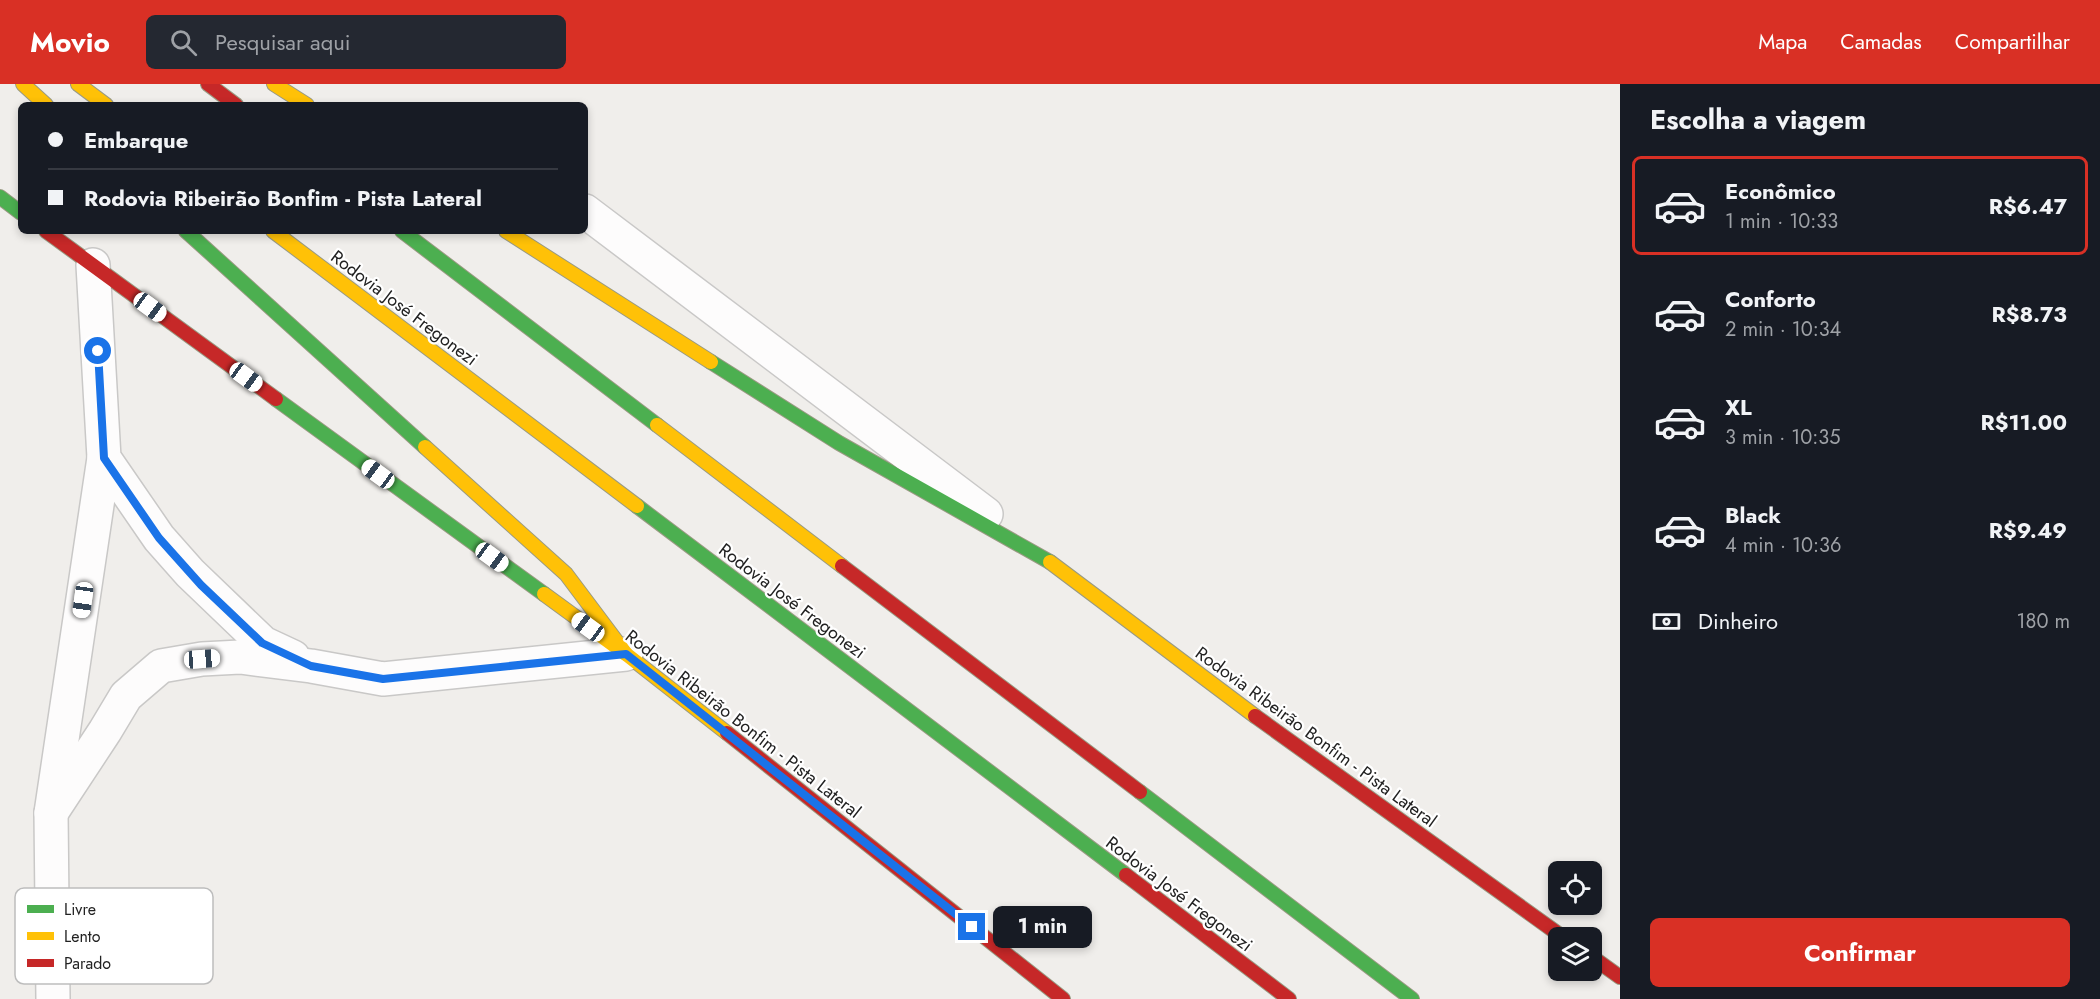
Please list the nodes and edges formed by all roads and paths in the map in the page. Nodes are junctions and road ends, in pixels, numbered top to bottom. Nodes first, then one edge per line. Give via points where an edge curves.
1 (23, 84) edge
2 (78, 84) edge
3 (208, 84) edge
4 (274, 84) edge
5 (43, 102) edge
6 (102, 102) edge
7 (232, 102) edge
8 (302, 102) edge
9 (0, 198) edge
10 (18, 211) edge
11 (588, 213) edge
12 (50, 234) edge
13 (189, 234) edge
14 (277, 234) edge
15 (406, 234) edge
16 (511, 234) edge
17 (93, 266) junction
18 (104, 458) junction
19 (1050, 562) junction
20 (626, 654) junction
21 (311, 666) junction
22 (51, 813) junction
23 (51, 888) edge
24 (1549, 927) edge
25 (1602, 964) edge
26 (1620, 977) edge
27 (1063, 999) edge
28 (1289, 999) edge
29 (1412, 999) edge

1 - 5 main road
2 - 6 main road
3 - 7 main road
4 - 8 main road
9 - 10 main road
11 - 19 street
12 - 17 main road, Rodovia Ribeirão Bonfim - Pista Lateral
13 - 20 main road via 566,574
14 - 28 main road, Rodovia José Fregonezi
15 - 29 main road
16 - 19 main road, Rodovia Ribeirão Bonfim - Pista Lateral via 839,443
17 - 18 street
17 - 20 main road, Rodovia Ribeirão Bonfim - Pista Lateral
18 - 21 street via 159,538 225,609 262,643
18 - 22 street
19 - 24 main road, Rodovia Ribeirão Bonfim - Pista Lateral via 1232,700
20 - 21 street via 383,679
20 - 27 main road, Rodovia Ribeirão Bonfim - Pista Lateral
21 - 22 street via 240,657 161,666 126,696
22 - 23 street
25 - 26 main road

